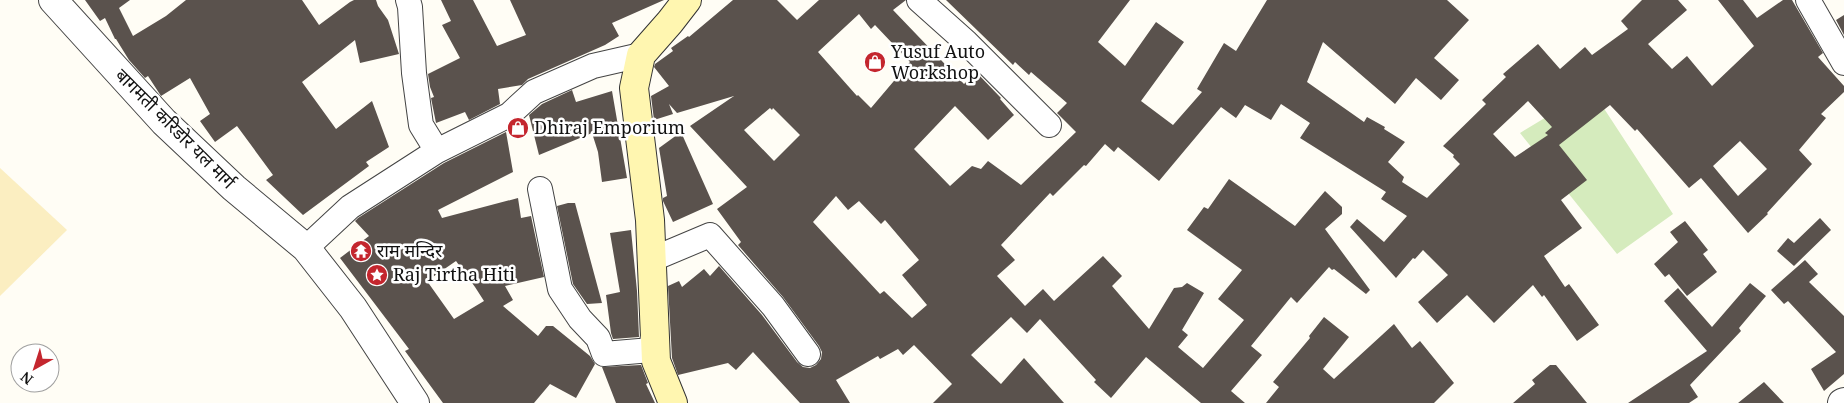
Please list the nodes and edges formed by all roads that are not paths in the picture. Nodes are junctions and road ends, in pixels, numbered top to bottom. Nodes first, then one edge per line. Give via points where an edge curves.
1 (53, 0) edge
2 (408, 0) edge
3 (687, 0) edge
4 (918, 0) edge
5 (1808, 0) edge
6 (641, 54) junction
7 (1844, 63) edge
8 (1049, 125) dead end
9 (437, 151) junction
10 (540, 189) dead end
11 (306, 248) junction
12 (653, 259) junction
13 (654, 329) junction
14 (808, 354) dead end
15 (415, 403) edge
16 (673, 403) edge

1 - 11 street, बागमती करिडोर यल मार्ग via 164,122 234,188
2 - 9 street via 422,124
3 - 6 main road
4 - 8 street via 966,42
5 - 7 street
6 - 9 street via 593,66 534,92 509,115
6 - 12 main road via 634,88
9 - 11 street via 350,207
10 - 13 street via 560,288 580,319 598,338 604,354 651,350
11 - 15 street, बागमती करिडोर यल मार्ग via 353,308
12 - 13 main road
12 - 14 street via 710,236 773,306
13 - 16 main road via 656,361

